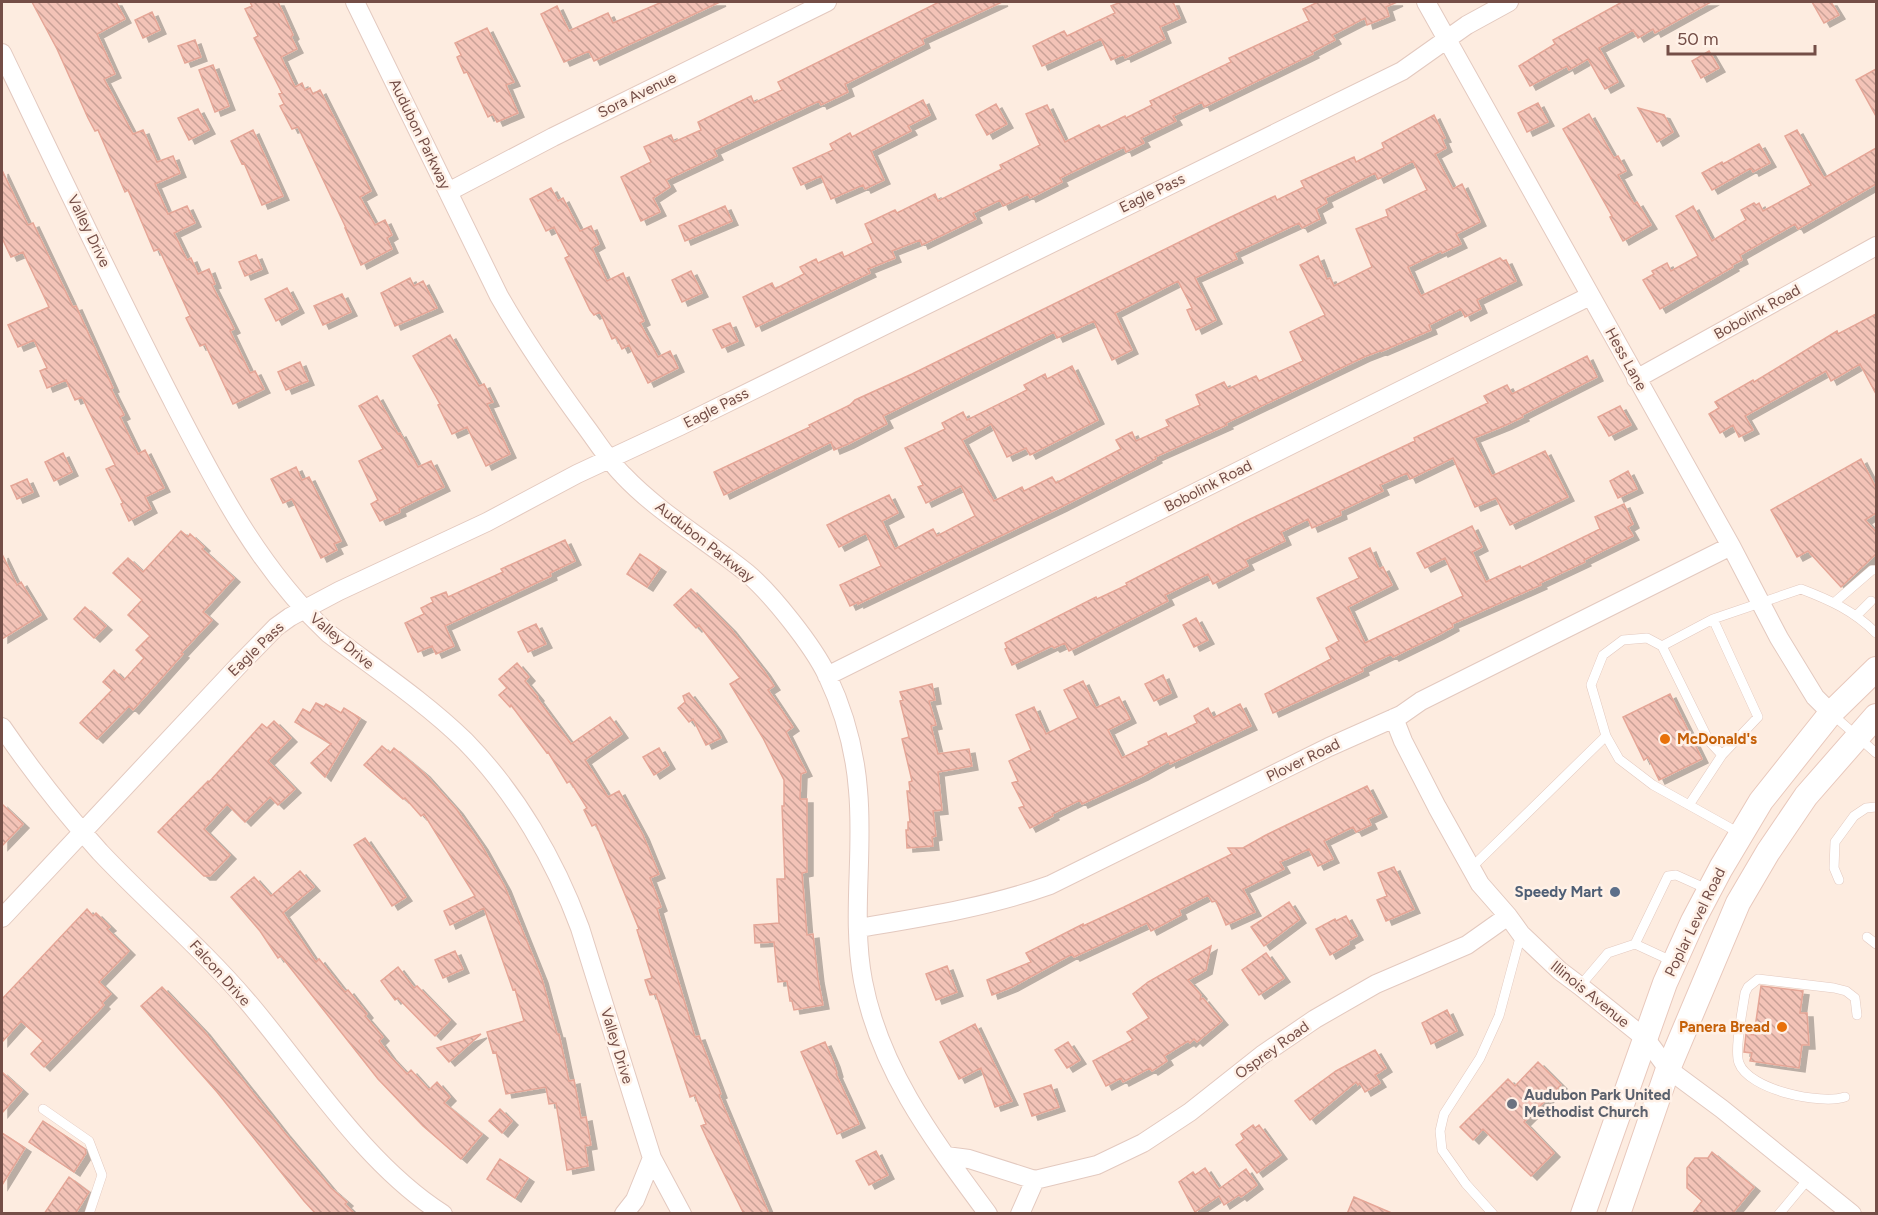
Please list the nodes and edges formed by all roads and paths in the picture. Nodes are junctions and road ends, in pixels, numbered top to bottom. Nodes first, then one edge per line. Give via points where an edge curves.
1 (355, 2) edge
2 (827, 2) edge
3 (1426, 2) edge
4 (1509, 2) edge
5 (1448, 40) junction
6 (2, 53) edge
7 (448, 192) junction
8 (1876, 246) edge
9 (1590, 296) junction
10 (1636, 379) junction
11 (610, 460) junction
12 (1731, 546) junction
13 (1876, 570) edge
14 (1871, 601) dead end
15 (1761, 602) junction
16 (1835, 602) junction
17 (305, 609) junction
18 (1857, 615) junction
19 (1713, 620) junction
20 (1876, 632) edge
21 (1662, 646) junction
22 (1876, 669) edge
23 (827, 676) junction
24 (1831, 713) junction
25 (1876, 716) edge
26 (1394, 718) junction
27 (2, 728) edge
28 (1606, 736) junction
29 (1857, 736) junction
30 (1876, 753) edge
31 (1722, 755) junction
32 (1689, 806) junction
33 (1876, 807) edge
34 (83, 832) junction
35 (1741, 834) junction
36 (1471, 868) junction
37 (1839, 880) dead end
38 (1709, 891) junction
39 (1508, 915) junction
40 (2, 918) edge
41 (859, 928) junction
42 (1521, 934) junction
43 (1867, 937) dead end
44 (1635, 944) junction
45 (1876, 944) edge
46 (1674, 963) junction
47 (1580, 986) junction
48 (1857, 1015) dead end
49 (1646, 1039) junction
50 (1668, 1069) junction
51 (1845, 1097) dead end
52 (43, 1110) dead end
53 (946, 1156) junction
54 (652, 1158) junction
55 (1809, 1178) junction
56 (1035, 1180) junction
57 (89, 1214) edge
58 (443, 1214) edge
59 (624, 1214) edge
60 (682, 1214) edge
61 (988, 1214) edge
62 (1020, 1214) edge
63 (1493, 1214) edge
64 (1583, 1214) edge
65 (1618, 1214) edge
66 (1779, 1214) edge
67 (1852, 1214) edge

1 - 7 street, Audubon Parkway
2 - 7 street, Sora Avenue
3 - 5 street, Hess Lane
4 - 5 street, Eagle Pass
5 - 9 street, Hess Lane
5 - 11 street, Eagle Pass via 1402,71
6 - 17 street, Valley Drive via 207,467 244,532 285,589
7 - 11 street, Audubon Parkway via 521,335
8 - 10 street, Bobolink Road
9 - 10 street, Hess Lane
9 - 23 street, Bobolink Road
10 - 12 street, Hess Lane
11 - 17 street, Eagle Pass
11 - 23 street, Audubon Parkway via 651,500 749,575 816,655
12 - 15 street, Hess Lane
12 - 26 street, Plover Road
13 - 16 lane
14 - 18 lane
15 - 16 lane via 1801,589
15 - 19 lane
15 - 24 street, Hess Lane via 1787,652
16 - 18 lane
17 - 34 street, Eagle Pass via 276,627
17 - 54 street, Valley Drive via 328,633 450,728 486,763 517,806 570,903
18 - 20 lane
19 - 21 lane
19 - 31 lane via 1758,717
21 - 28 lane via 1647,638 1623,640 1603,655 1591,685
21 - 31 lane via 1709,741
22 - 24 main road, Poplar Level Road
23 - 41 street, Audubon Parkway via 844,722 857,782
24 - 29 lane
24 - 35 main road, Poplar Level Road via 1761,801
25 - 29 main road, Poplar Level Road
26 - 36 street, Illinois Avenue
26 - 41 street, Plover Road via 1050,885 954,912
27 - 34 street, Falcon Drive
28 - 32 lane via 1619,759
28 - 36 lane
29 - 30 lane
29 - 50 main road, Poplar Level Road via 1806,796 1738,903
31 - 32 lane
32 - 35 lane
33 - 37 lane via 1854,816 1835,842 1834,868
34 - 40 street, Eagle Pass
34 - 58 street, Falcon Drive via 239,992 369,1149
35 - 38 main road, Poplar Level Road
36 - 39 street, Illinois Avenue
38 - 44 lane via 1676,874 1668,876
38 - 46 main road, Poplar Level Road
39 - 42 street, Illinois Avenue
39 - 56 street, Osprey Road via 1467,945 1376,984 1315,1019 1143,1143 1097,1165
41 - 53 street, Audubon Parkway via 862,979 882,1043 904,1092
42 - 47 street, Illinois Avenue
42 - 63 lane via 1499,1016 1480,1058 1444,1114 1440,1131 1442,1150
43 - 45 lane
44 - 46 lane
44 - 47 lane via 1608,953
46 - 49 main road, Poplar Level Road
47 - 49 street, Illinois Avenue
48 - 51 lane via 1855,998 1834,988 1758,979 1745,993 1737,1053 1739,1064 1748,1074 1793,1095 1835,1101
49 - 50 street, Illinois Avenue
49 - 64 main road, Poplar Level Road
50 - 55 street, Illinois Avenue
50 - 65 main road, Poplar Level Road
52 - 57 lane via 89,1141 102,1175
53 - 56 street via 969,1159
53 - 61 street, Audubon Parkway
54 - 59 street via 635,1200
54 - 60 street, Valley Drive
55 - 66 lane
55 - 67 street, Illinois Avenue
56 - 62 street

